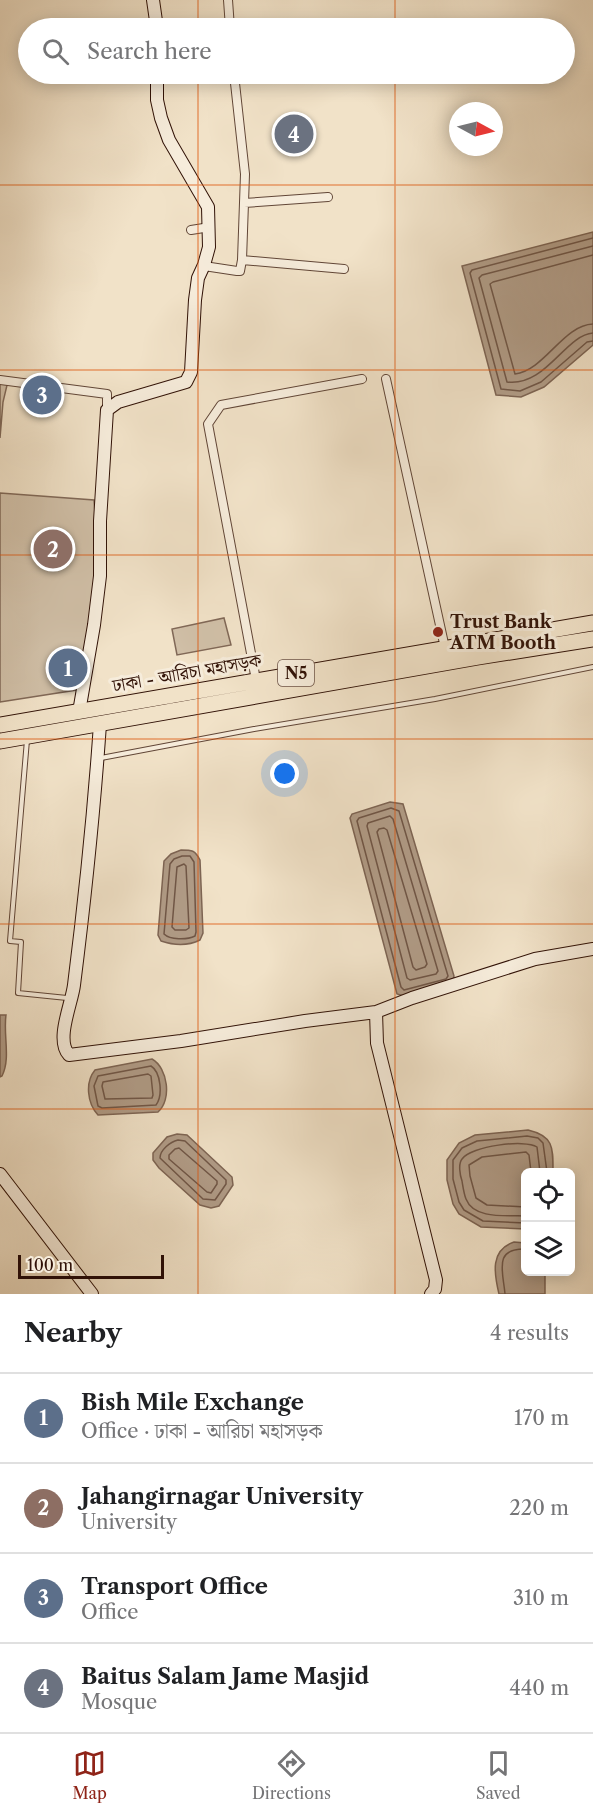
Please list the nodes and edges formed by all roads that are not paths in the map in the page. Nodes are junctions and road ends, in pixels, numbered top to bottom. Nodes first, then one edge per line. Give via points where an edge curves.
1 (153, 0) edge
2 (228, 0) edge
3 (156, 18) edge
4 (229, 18) edge
5 (157, 84) edge
6 (235, 84) edge
7 (328, 197) dead end
8 (244, 203) junction
9 (210, 227) junction
10 (192, 230) dead end
11 (242, 261) junction
12 (204, 266) junction
13 (344, 269) dead end
14 (362, 379) dead end
15 (386, 379) dead end
16 (0, 380) edge
17 (106, 410) junction
18 (593, 623) edge
19 (593, 639) edge
20 (445, 648) junction
21 (593, 667) edge
22 (256, 680) junction
23 (79, 712) junction
24 (100, 724) junction
25 (0, 726) edge
26 (27, 737) junction
27 (0, 741) edge
28 (98, 759) junction
29 (593, 949) edge
30 (72, 998) junction
31 (376, 1012) junction
32 (0, 1174) edge
33 (92, 1294) edge
34 (431, 1294) edge

1 - 3 street
2 - 4 street
5 - 9 street via 157,100 169,140 208,207
6 - 8 street via 245,174
7 - 8 street
8 - 11 street
9 - 10 street
9 - 12 street
11 - 12 street via 240,271
11 - 13 street
12 - 17 street via 198,278 191,372 186,382 118,402
14 - 22 street via 221,405 208,424
15 - 20 street
16 - 17 street via 107,394
17 - 23 street via 100,576
18 - 20 highway, ঢাকা - আরিচা মহাসড়ক / N5
19 - 24 highway, ঢাকা - আরিচা মহাসড়ক / N5
20 - 22 highway, ঢাকা - আরিচা মহাসড়ক / N5
21 - 28 lane
22 - 23 highway, ঢাকা - আরিচা মহাসড়ক / N5
23 - 25 highway, ঢাকা - আরিচা মহাসড়ক / N5
24 - 26 highway, ঢাকা - আরিচা মহাসড়ক / N5
24 - 28 street
26 - 27 highway, ঢাকা - আরিচা মহাসড়ক / N5
26 - 30 lane via 10,941 21,942 18,993
28 - 30 street
29 - 31 street via 535,959
30 - 31 street via 63,1044 72,1056
31 - 34 street via 377,1043 436,1280
32 - 33 street

